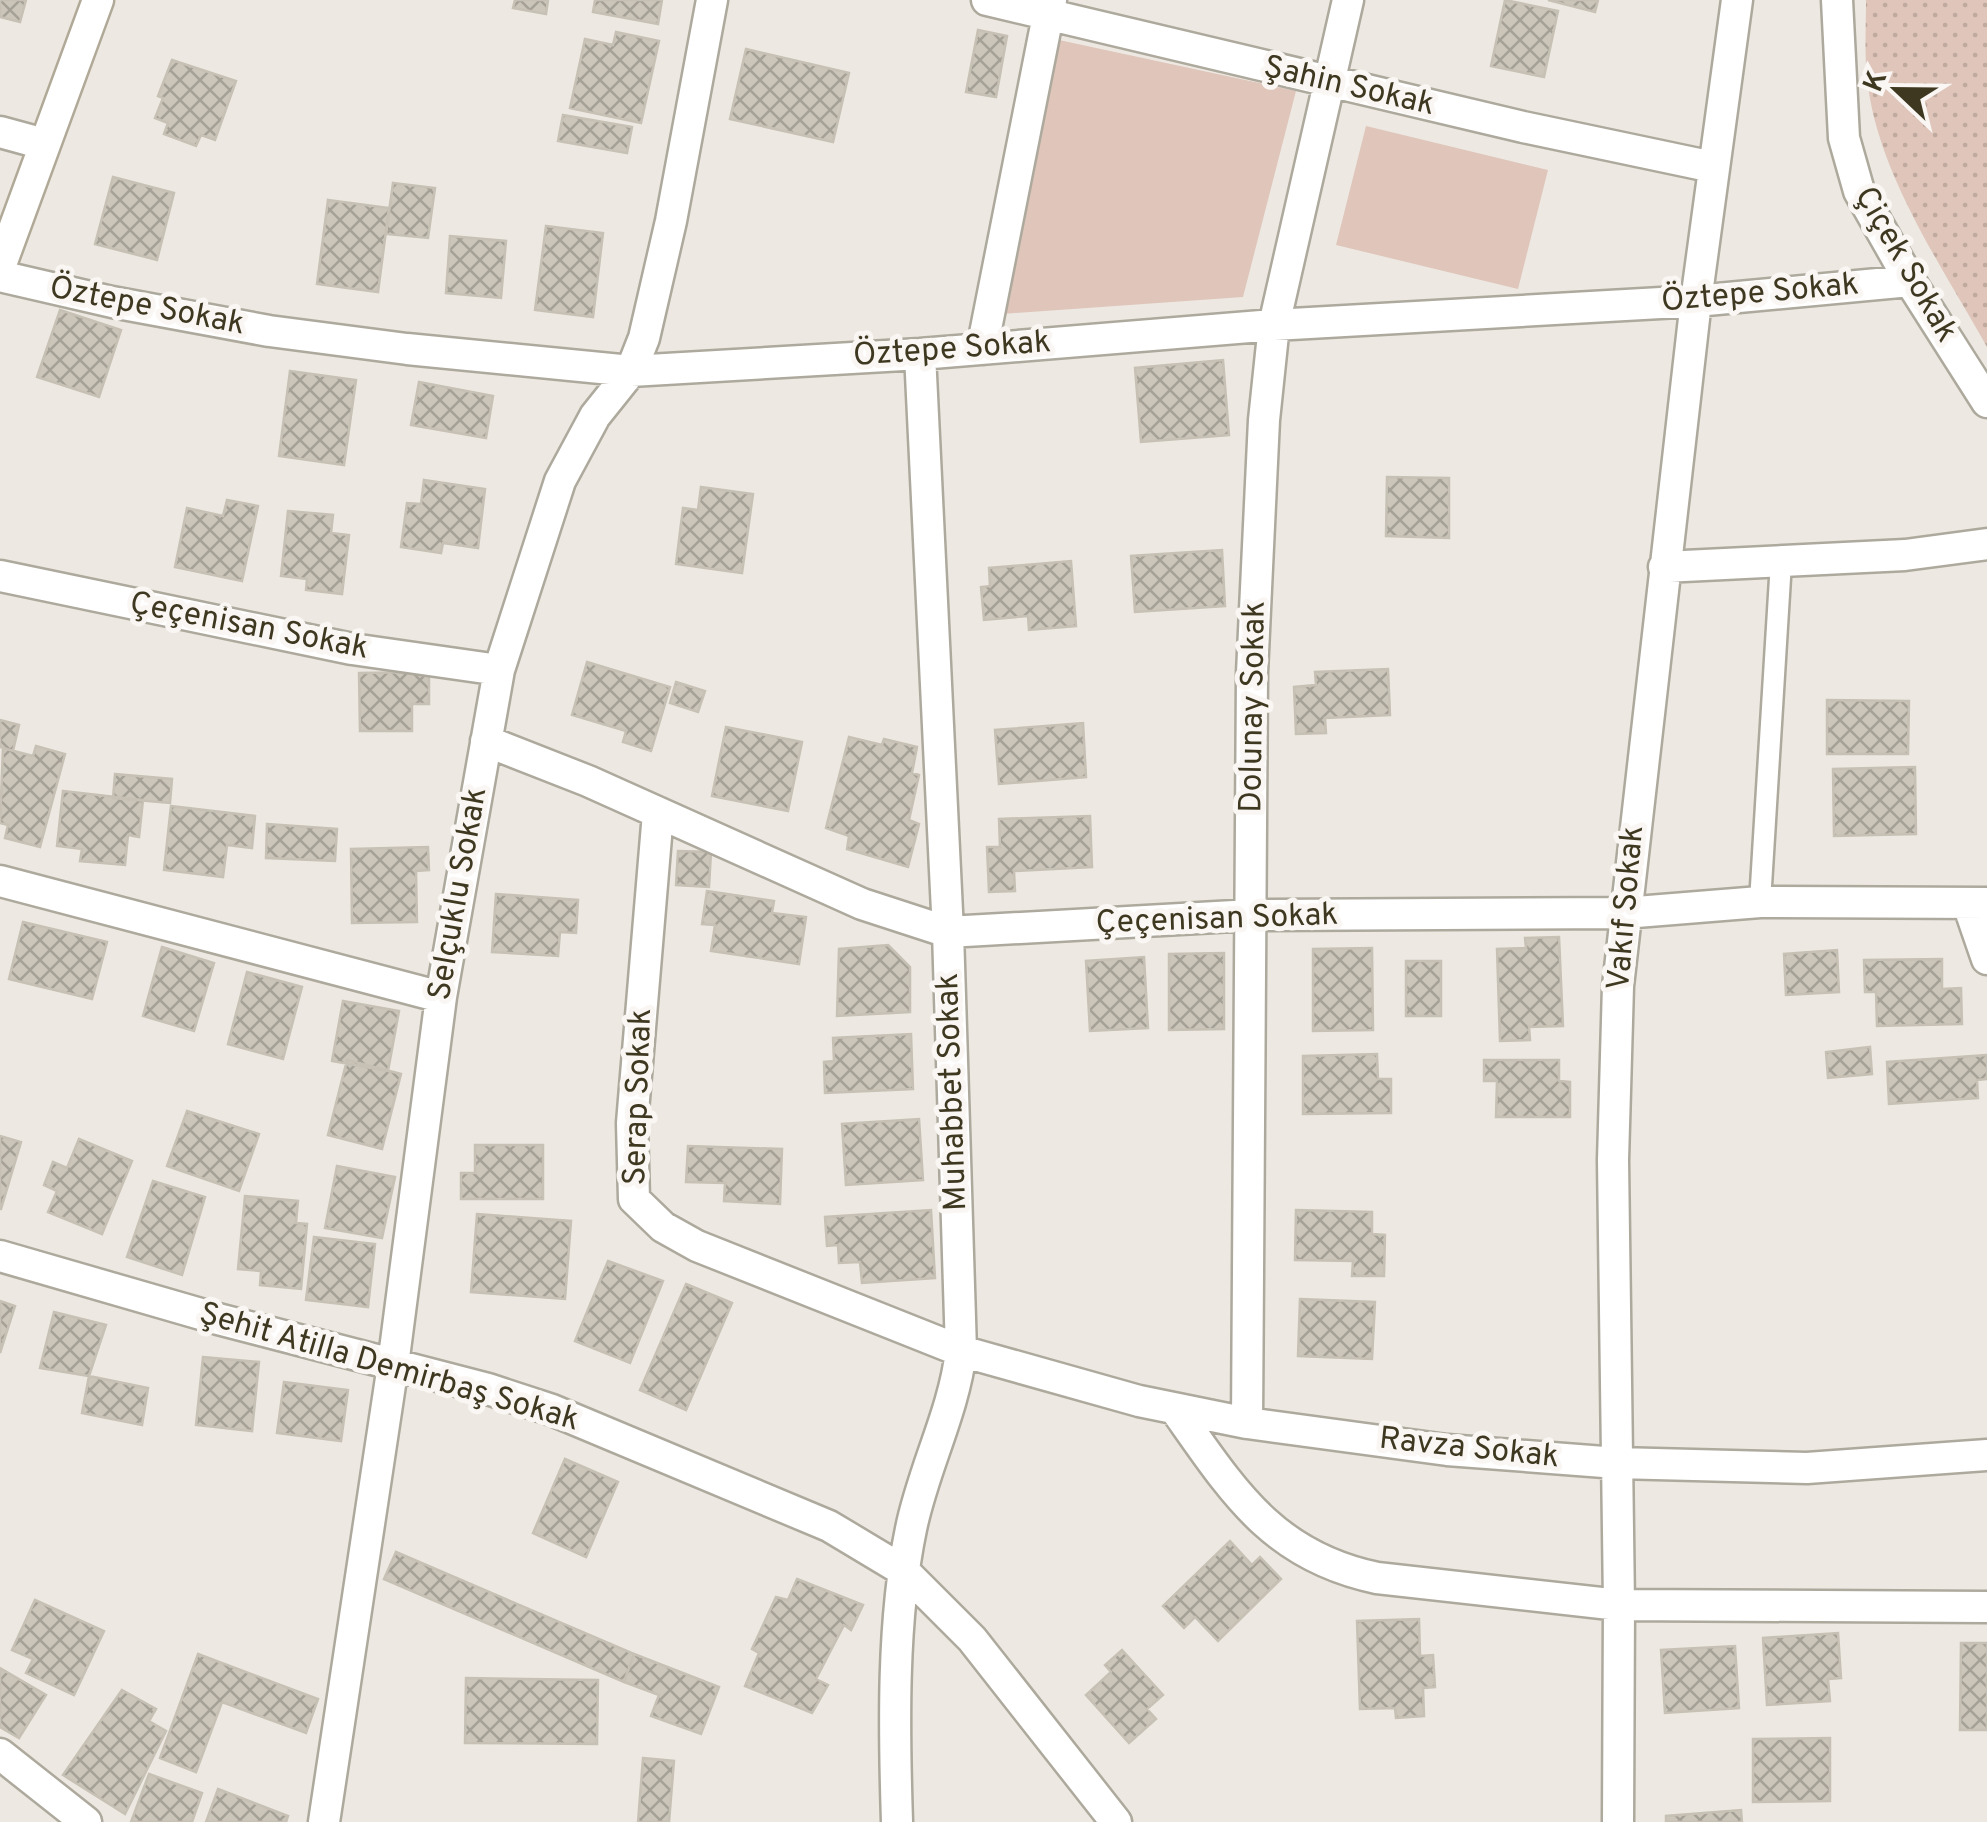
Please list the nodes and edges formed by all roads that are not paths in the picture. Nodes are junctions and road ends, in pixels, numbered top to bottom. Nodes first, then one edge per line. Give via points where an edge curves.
1 (98, 0) edge
2 (712, 0) edge
3 (988, 0) edge
4 (1348, 0) edge
5 (1737, 0) edge
6 (1838, 0) edge
7 (1049, 7) edge
8 (1330, 83) junction
9 (0, 132) edge
10 (44, 144) junction
11 (1713, 167) junction
12 (0, 268) edge
13 (0, 276) edge
14 (1910, 282) junction
15 (1696, 301) junction
16 (1274, 325) junction
17 (982, 348) junction
18 (920, 354) junction
19 (631, 371) junction
20 (1987, 402) edge
21 (1987, 544) edge
22 (1781, 562) junction
23 (1664, 567) junction
24 (0, 576) edge
25 (499, 670) junction
26 (486, 741) junction
27 (658, 814) junction
28 (0, 881) edge
29 (1760, 902) junction
30 (1977, 904) edge
31 (1624, 913) junction
32 (1252, 916) junction
33 (948, 932) junction
34 (1987, 958) edge
35 (441, 997) junction
36 (0, 1256) edge
37 (961, 1351) junction
38 (393, 1365) junction
39 (1175, 1409) junction
40 (1247, 1423) junction
41 (1987, 1455) edge
42 (1617, 1463) junction
43 (904, 1571) junction
44 (1620, 1605) junction
45 (1987, 1607) edge
46 (0, 1754) edge
47 (86, 1822) edge
48 (324, 1822) edge
49 (897, 1822) edge
50 (1116, 1822) edge
51 (1618, 1822) edge

1 - 10 street
2 - 19 street, Selçuklu Sokak via 656,288
3 - 7 street, Şahin Sokak
4 - 8 street, Dolunay Sokak
5 - 11 street, Vakıf Sokak
6 - 14 street, Çiçek Sokak via 1850,167
7 - 8 street, Şahin Sokak
7 - 17 street
8 - 11 street, Şahin Sokak
8 - 16 street, Dolunay Sokak
9 - 10 street
10 - 12 street
11 - 15 street, Vakıf Sokak
13 - 19 street, Öztepe Sokak via 268,331
14 - 15 street, Öztepe Sokak
14 - 20 street, Çiçek Sokak
15 - 16 street, Öztepe Sokak
15 - 23 street, Vakıf Sokak
16 - 17 street, Öztepe Sokak
16 - 32 street, Dolunay Sokak via 1252,673
17 - 18 street, Öztepe Sokak
18 - 19 street, Öztepe Sokak
18 - 33 street, Muhabbet Sokak
19 - 25 street, Selçuklu Sokak via 595,416 560,481
21 - 22 street
22 - 23 street
22 - 29 lane
23 - 31 street, Vakıf Sokak
24 - 25 street, Çeçenisan Sokak via 352,648
25 - 26 street, Selçuklu Sokak
26 - 27 street, Çeçenisan Sokak
26 - 35 street, Selçuklu Sokak
27 - 33 street, Çeçenisan Sokak via 862,904
27 - 37 street, Serap Sokak via 632,1123 634,1199 663,1227 697,1246
28 - 35 street
29 - 30 street, Çeçenisan Sokak
29 - 31 street, Çeçenisan Sokak
30 - 34 street
31 - 32 street, Çeçenisan Sokak
31 - 42 street, Vakıf Sokak via 1614,1160
32 - 33 street, Çeçenisan Sokak
32 - 40 street, Dolunay Sokak
33 - 37 street, Muhabbet Sokak
35 - 38 street, Selçuklu Sokak
36 - 38 street, Şehit Atilla Demirbaş Sokak
37 - 39 street, Ravza Sokak
37 - 43 street, Muhabbet Sokak
38 - 43 street, Şehit Atilla Demirbaş Sokak via 605,1430 828,1526
38 - 48 street, Selçuklu Sokak
39 - 40 street, Ravza Sokak
39 - 44 street via 1260,1517 1314,1559 1377,1578
40 - 42 street, Ravza Sokak via 1447,1450
41 - 42 street, Ravza Sokak via 1807,1468
42 - 44 street, Vakıf Sokak
43 - 49 street, Muhabbet Sokak
43 - 50 street, Şehit Atilla Demirbaş Sokak via 972,1638
44 - 45 street
44 - 51 street, Vakıf Sokak
46 - 47 street

